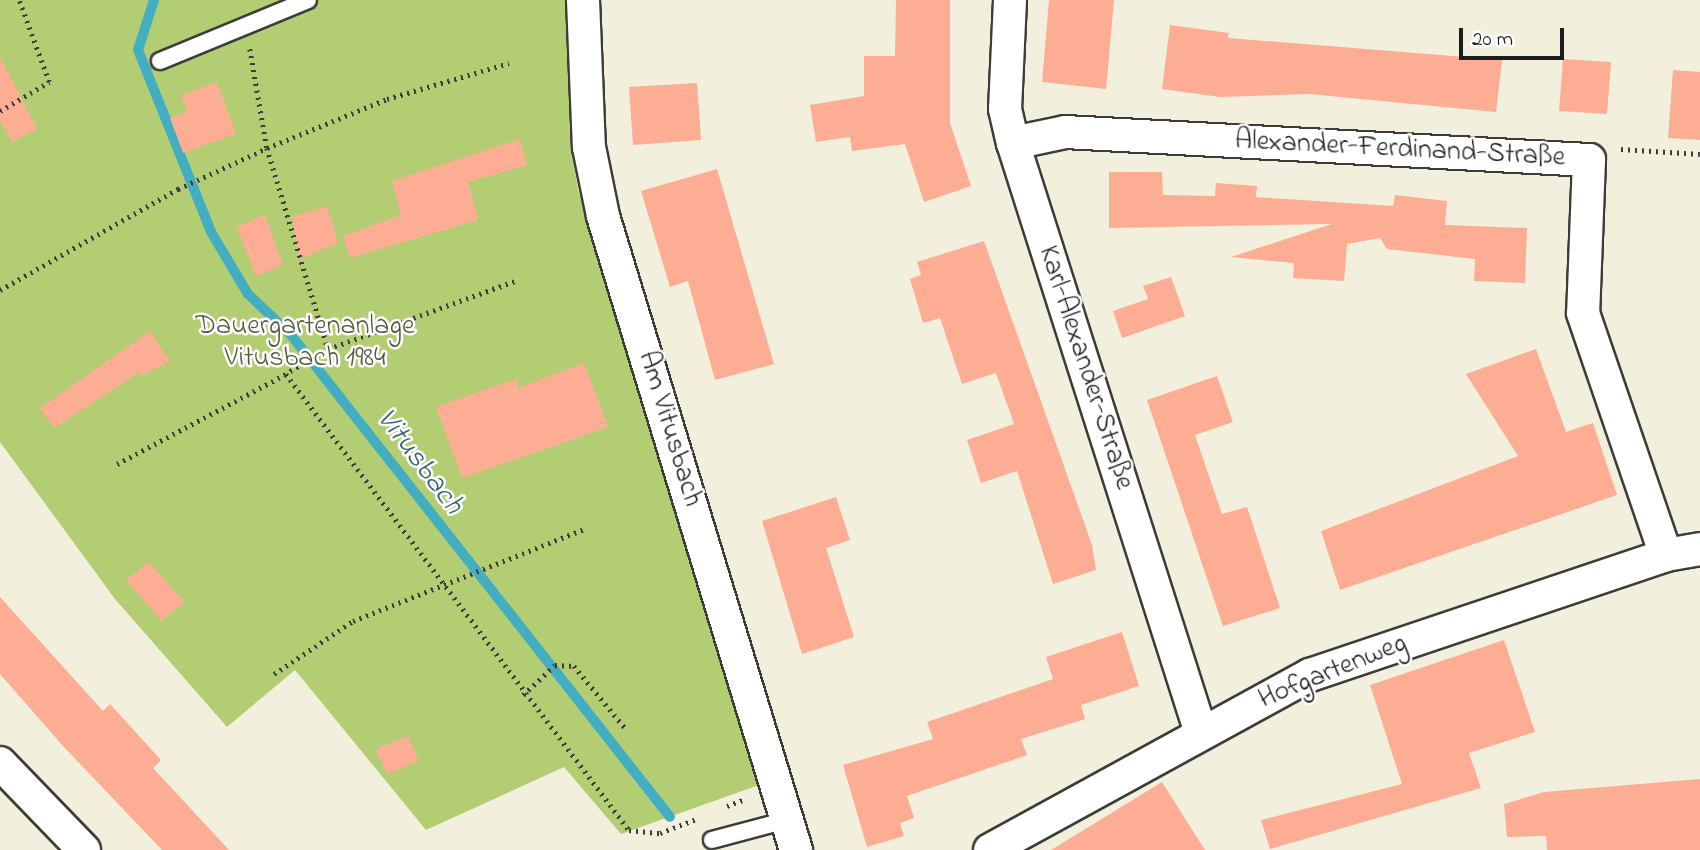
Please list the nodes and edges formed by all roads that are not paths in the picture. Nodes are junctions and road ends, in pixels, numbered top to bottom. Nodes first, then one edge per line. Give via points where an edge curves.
1 (308, 0) edge
2 (583, 0) edge
3 (1010, 0) edge
4 (160, 61) dead end
5 (1013, 143) junction
6 (1700, 550) edge
7 (1666, 555) junction
8 (1200, 730) junction
9 (0, 762) edge
10 (787, 820) junction
11 (712, 840) dead end
12 (84, 850) edge
13 (796, 850) edge
14 (990, 850) edge

1 - 4 lane
2 - 10 street, Am Vitusbach via 589,147 603,216
3 - 5 street, Karl-Alexander-Straße via 1005,108
5 - 7 street, Alexander-Ferdinand-Straße via 1065,132 1589,160 1583,313
5 - 8 street, Karl-Alexander-Straße
6 - 7 street, Hofgartenweg
7 - 8 street, Hofgartenweg via 1310,675
8 - 14 street, Hofgartenweg
9 - 12 street
10 - 11 lane
10 - 13 street, Am Vitusbach

